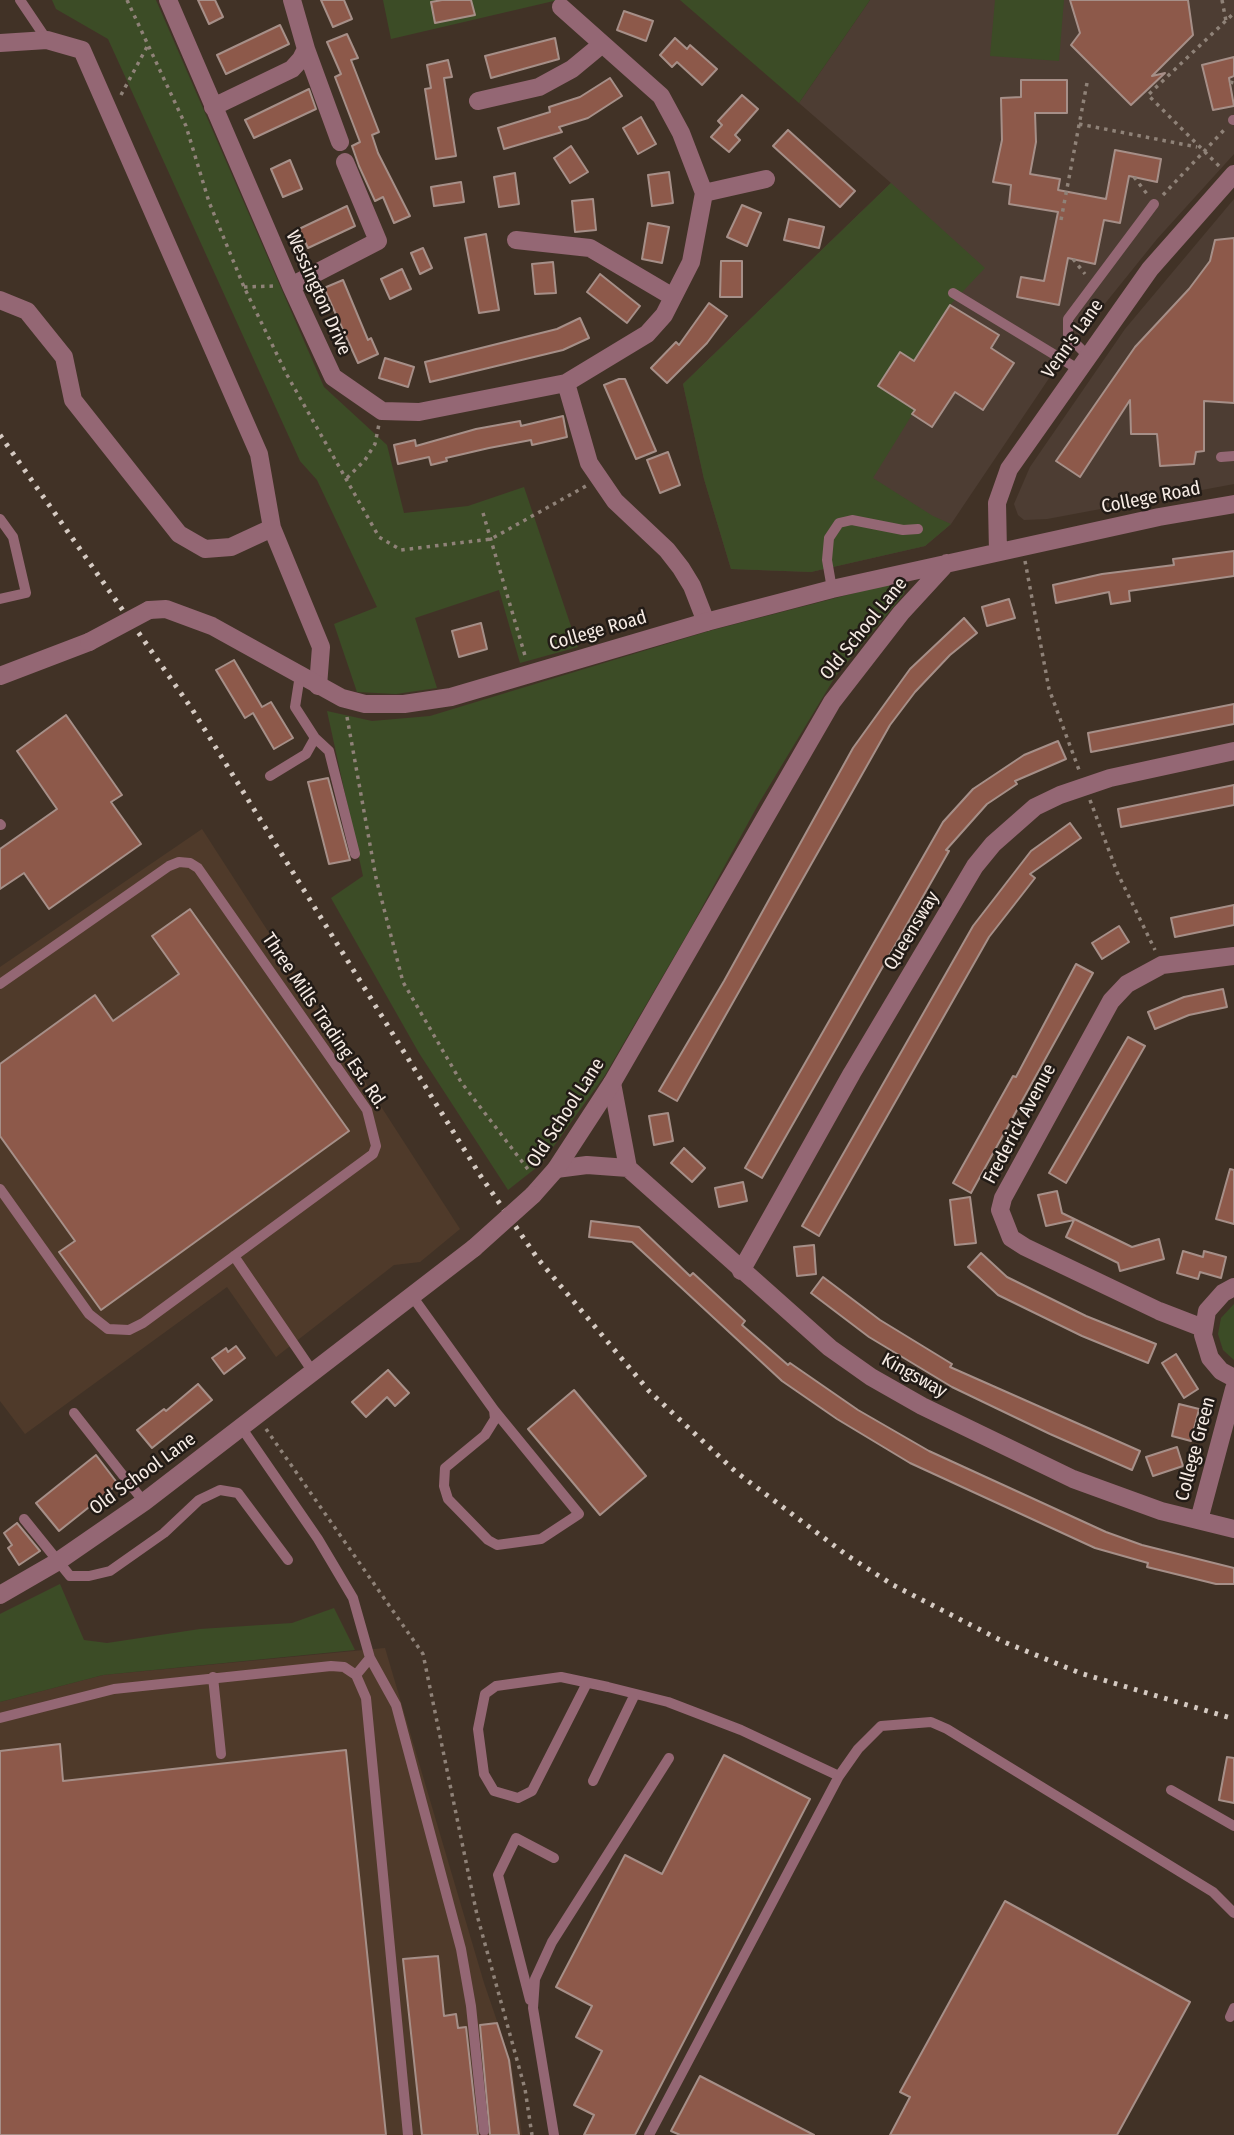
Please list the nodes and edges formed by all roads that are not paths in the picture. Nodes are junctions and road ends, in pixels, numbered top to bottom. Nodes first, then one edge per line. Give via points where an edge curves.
1 (20, 0) edge
2 (169, 0) edge
3 (292, 0) edge
4 (561, 8) dead end
5 (47, 40) junction
6 (2, 41) edge
7 (601, 45) junction
8 (306, 49) junction
9 (478, 101) dead end
10 (213, 107) junction
11 (340, 142) dead end
12 (345, 162) dead end
13 (1232, 176) edge
14 (766, 179) dead end
15 (704, 193) junction
16 (1154, 204) road end
17 (516, 240) dead end
18 (291, 286) junction
19 (953, 293) dead end
20 (673, 298) junction
21 (0, 300) edge
22 (1083, 362) junction
23 (566, 383) junction
24 (1234, 456) edge
25 (1221, 457) dead end
26 (1234, 504) edge
27 (0, 519) edge
28 (272, 528) junction
29 (918, 529) dead end
30 (999, 552) junction
31 (947, 564) junction
32 (832, 589) junction
33 (0, 599) edge
34 (706, 622) junction
35 (0, 676) edge
36 (300, 676) junction
37 (318, 686) junction
38 (315, 738) junction
39 (1234, 751) edge
40 (270, 776) dead end
41 (355, 854) dead end
42 (1234, 956) edge
43 (0, 984) edge
44 (612, 1083) junction
45 (556, 1168) junction
46 (628, 1168) junction
47 (0, 1189) edge
48 (234, 1256) junction
49 (741, 1271) junction
50 (1234, 1287) edge
51 (412, 1296) junction
52 (1203, 1328) junction
53 (313, 1372) junction
54 (1234, 1378) edge
55 (1234, 1389) edge
56 (494, 1410) junction
57 (74, 1413) dead end
58 (242, 1427) junction
59 (144, 1502) junction
60 (24, 1519) dead end
61 (1199, 1520) junction
62 (1234, 1529) edge
63 (288, 1560) dead end
64 (57, 1562) junction
65 (0, 1595) edge
66 (370, 1658) junction
67 (356, 1675) junction
68 (213, 1677) junction
69 (587, 1683) junction
70 (635, 1694) junction
71 (0, 1718) edge
72 (221, 1754) dead end
73 (669, 1758) dead end
74 (839, 1776) junction
75 (593, 1782) dead end
76 (1171, 1790) dead end
77 (1234, 1826) edge
78 (554, 1858) dead end
79 (1234, 1913) edge
80 (533, 2008) junction
81 (484, 2131) dead end
82 (408, 2135) edge
83 (554, 2135) edge
84 (649, 2135) edge

1 - 5 lane
2 - 10 street, Wessington Drive
3 - 8 street
4 - 7 street
5 - 6 street
5 - 28 street via 82,50 111,112 259,454
7 - 9 street via 572,69 539,87
7 - 15 street via 661,96
8 - 10 street via 292,69
8 - 11 street
10 - 18 street, Wessington Drive
12 - 18 street via 378,241
13 - 22 street, Venn's Lane via 1150,270
14 - 15 street
15 - 20 street via 691,262
16 - 22 lane via 1068,320 1068,336
17 - 20 street via 590,248
18 - 23 street, Wessington Drive via 333,377 382,411 418,412
19 - 22 lane
20 - 23 street via 647,334
21 - 28 street via 27,311 64,357 73,400 179,534 205,549 232,547
22 - 30 street, Venn's Lane via 1001,487 995,521
23 - 34 street via 581,443 598,479 681,568
24 - 25 lane
26 - 30 street, College Road
27 - 33 lane via 13,537 26,593
28 - 37 street via 321,648
29 - 32 lane via 852,520 839,523 829,538
30 - 31 street, College Road
31 - 32 street, College Road
31 - 44 street, Old School Lane via 901,613 832,702
32 - 34 street, College Road
34 - 37 street, College Road via 451,697 404,705 365,704
35 - 36 street, College Road, bridge via 89,642 149,610 166,609 202,622
36 - 37 street, College Road
36 - 38 lane via 295,707
38 - 40 lane via 306,754
38 - 41 lane via 329,751
39 - 49 street, Queensway via 1085,786 1035,807 1014,824 975,866
42 - 52 street, Frederick Avenue via 1162,965 1127,984 1111,1000 1000,1210 1011,1238 1025,1247
43 - 48 lane, Three Mills Trading Est. Rd. via 169,866 179,862 198,868 367,1110 376,1136 373,1154
44 - 45 street, Old School Lane
44 - 46 street
45 - 46 street
45 - 51 street, Old School Lane, bridge via 538,1191 474,1248
46 - 49 street, Kingsway
47 - 48 lane, Three Mills Trading Est. Rd. via 89,1314 108,1329 129,1330 143,1323
48 - 53 lane
49 - 61 street, Kingsway via 830,1348 922,1406 1073,1479
50 - 52 street via 1214,1300
51 - 53 street, Old School Lane
51 - 56 lane
52 - 54 street via 1210,1358
53 - 58 street, Old School Lane
55 - 61 street, College Green
56 - 56 lane via 495,1419 485,1435 445,1468 448,1499 497,1545 541,1539 579,1514
57 - 59 lane
58 - 59 street, Old School Lane
58 - 66 lane via 353,1598
59 - 64 street, Old School Lane
60 - 64 lane
61 - 62 street, Kingsway
63 - 64 lane via 238,1493 220,1490 199,1500 164,1534 110,1571 70,1576
64 - 65 street, Old School Lane
66 - 67 lane
66 - 81 lane via 396,1705 461,1949
67 - 68 lane via 331,1666
67 - 82 lane via 366,1698
68 - 71 lane via 114,1689
68 - 72 lane
69 - 69 lane via 561,1677 525,1680 496,1686 485,1694 478,1729 484,1774 494,1791 518,1798 531,1791
69 - 70 lane
70 - 74 lane via 741,1730
70 - 75 lane
73 - 80 lane via 552,1942 535,1979
74 - 79 lane via 881,1726 931,1722 1213,1892
74 - 84 lane
76 - 77 lane
78 - 80 lane via 516,1838 498,1875
80 - 83 lane

